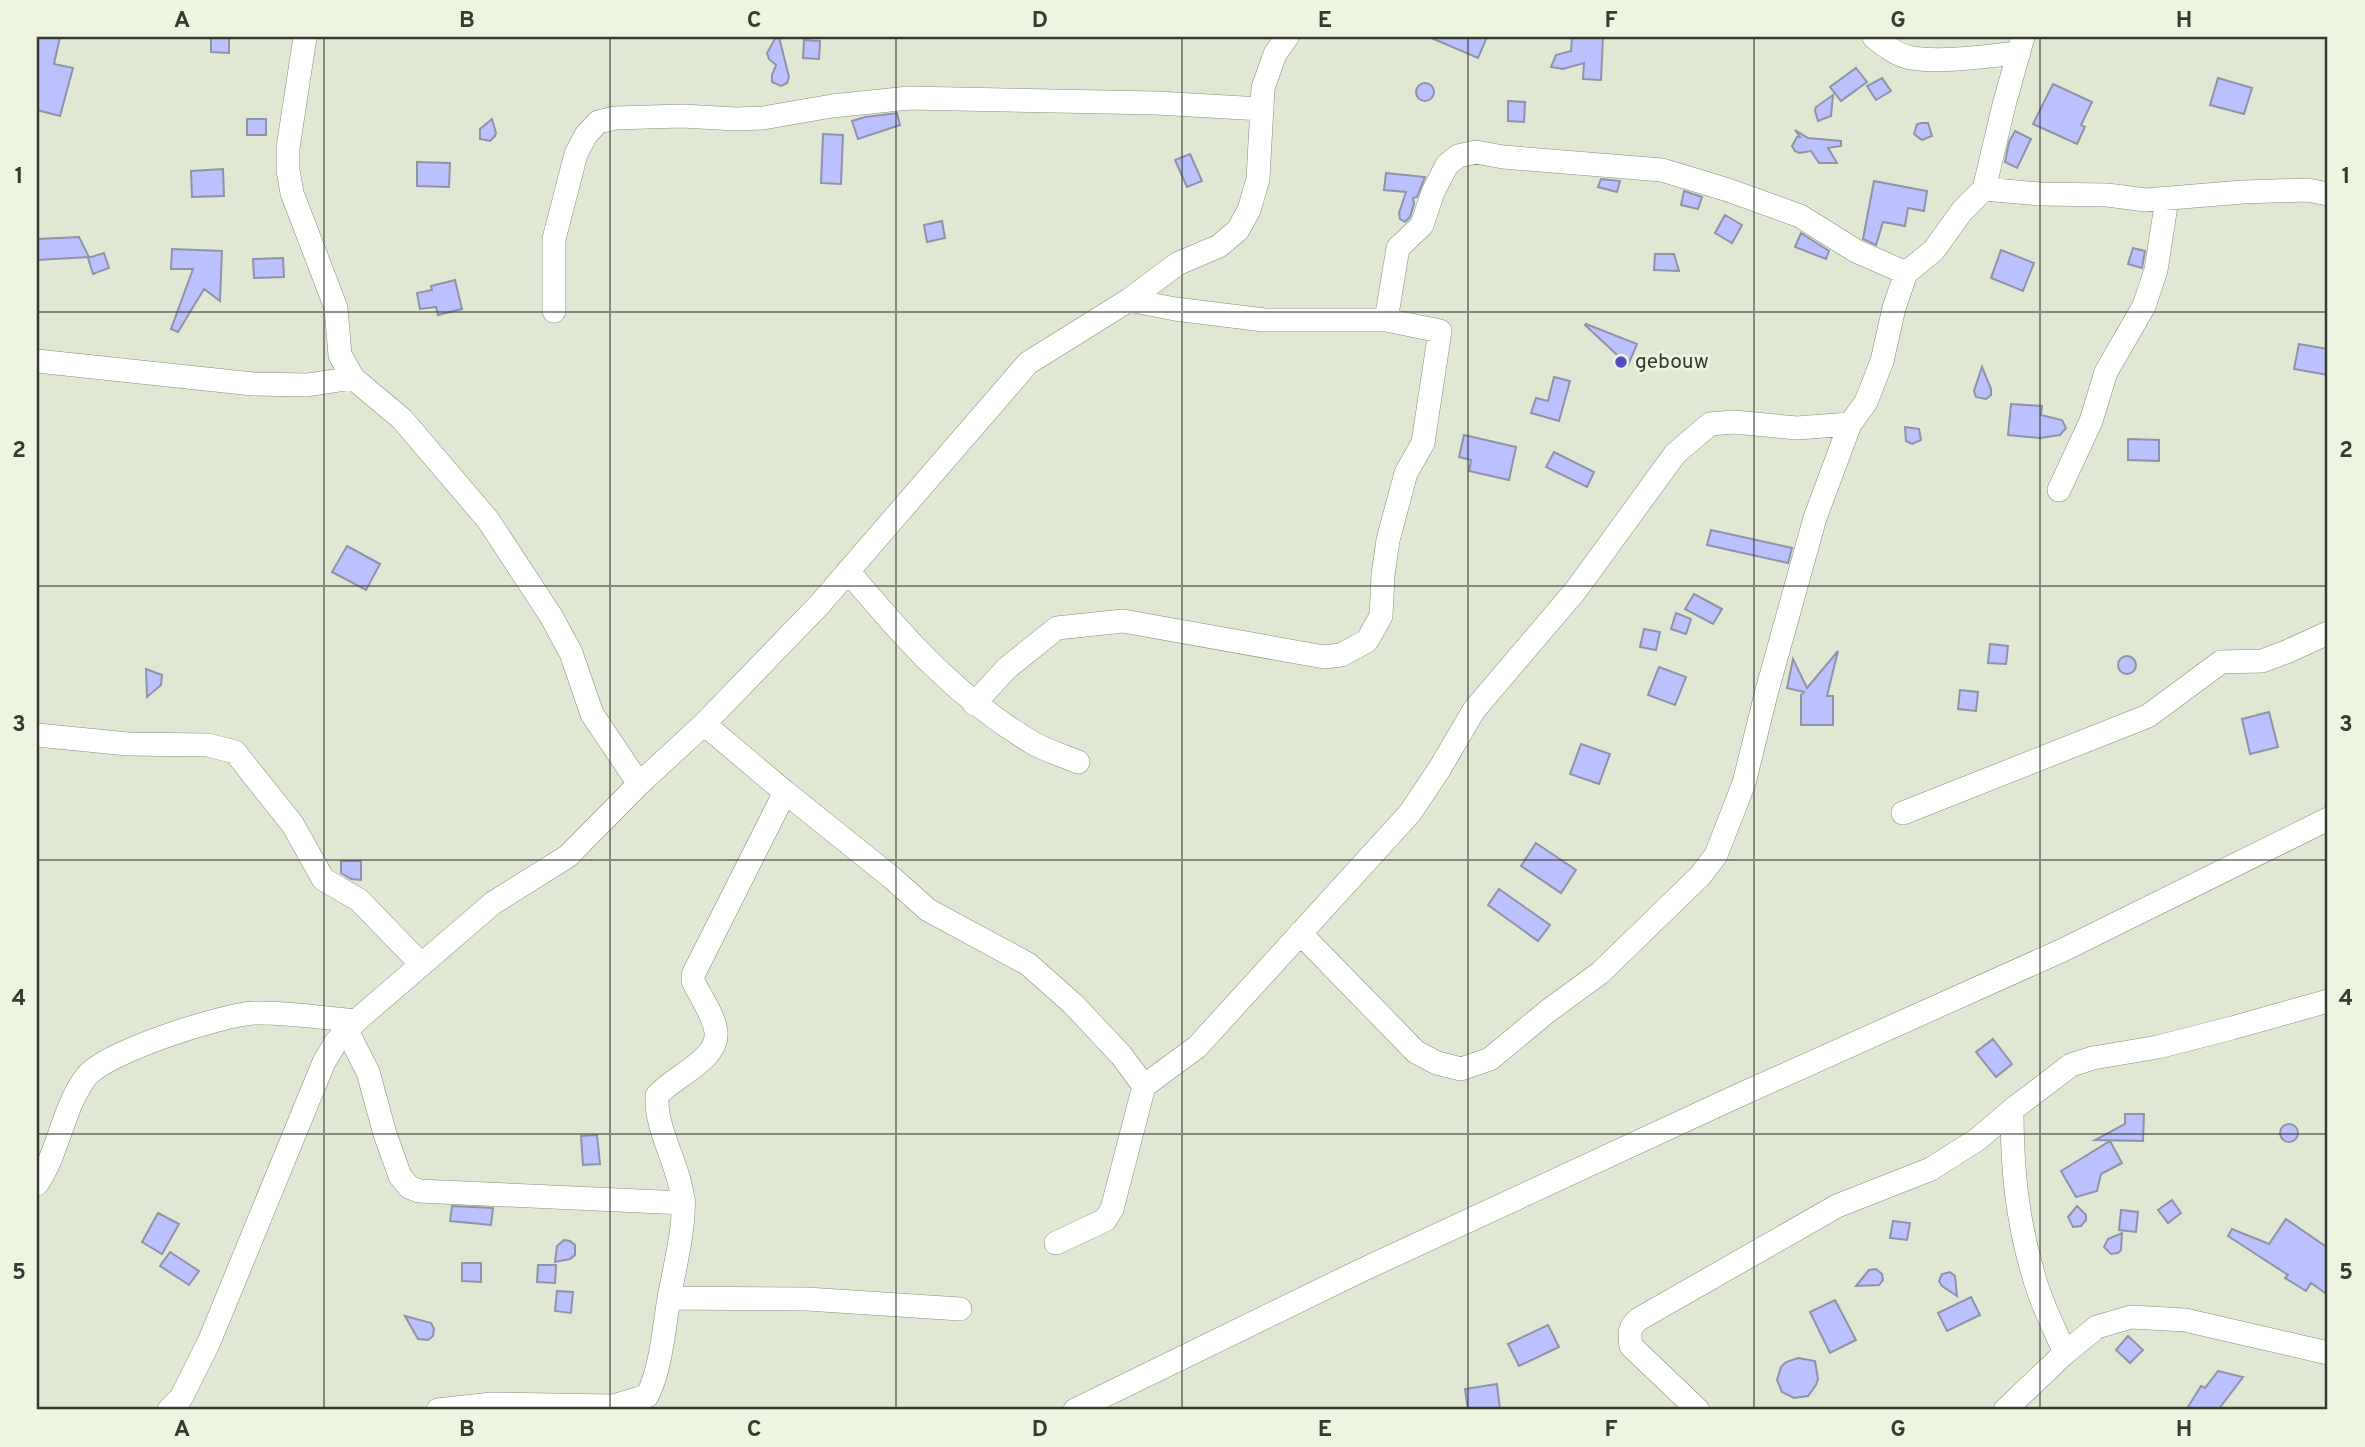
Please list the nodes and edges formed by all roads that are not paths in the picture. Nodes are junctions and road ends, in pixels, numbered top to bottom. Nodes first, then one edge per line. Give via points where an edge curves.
1 (304, 37) edge
2 (1287, 37) edge
3 (1874, 37) edge
4 (2021, 45) edge
5 (1262, 109) junction
6 (1984, 189) junction
7 (2328, 194) edge
8 (2166, 199) junction
9 (1906, 273) junction
10 (1129, 300) junction
11 (554, 310) dead end
12 (1386, 320) junction
13 (37, 361) edge
14 (353, 378) junction
15 (1850, 424) junction
16 (2059, 490) dead end
17 (848, 571) junction
18 (2328, 633) edge
19 (975, 704) junction
20 (704, 724) junction
21 (37, 735) edge
22 (1078, 762) dead end
23 (639, 784) junction
24 (785, 792) junction
25 (1903, 813) dead end
26 (2328, 819) edge
27 (1300, 933) junction
28 (421, 964) junction
29 (2328, 1001) edge
30 (351, 1026) junction
31 (1143, 1086) junction
32 (2012, 1110) junction
33 (37, 1184) edge
34 (684, 1203) junction
35 (1056, 1243) dead end
36 (669, 1298) junction
37 (960, 1309) dead end
38 (2065, 1353) junction
39 (2328, 1353) edge
40 (169, 1410) edge
41 (438, 1410) edge
42 (1075, 1410) edge
43 (1698, 1410) edge
44 (2005, 1410) edge

1 - 14 street via 288,170 292,193 336,308 340,355
2 - 5 street via 1275,54 1263,88
3 - 4 street via 1911,58 1938,59
4 - 6 street
5 - 10 street via 1258,179 1238,230 1219,246 1177,264
5 - 11 street via 909,98 763,118 682,116 597,122 576,154 554,239
6 - 8 street
6 - 9 street via 1934,250
7 - 8 street via 2295,190
8 - 16 street via 2156,270 2144,306 2106,372 2091,421
9 - 12 street via 1856,251 1800,216 1662,170 1476,152 1458,156 1447,165 1422,225 1398,248
9 - 15 street via 1882,361 1866,402
10 - 12 street via 1264,320
10 - 17 street via 1028,363
12 - 19 street via 1440,331 1423,443 1399,493 1388,540 1381,616 1367,642 1341,655 1324,657 1123,621 1057,628 1007,668
13 - 14 street via 253,384 307,385
14 - 23 street via 402,419 488,520 551,616 571,653 592,714
15 - 27 street via 1797,428 1710,424 1683,448 1576,590 1474,709 1410,813
15 - 27 street via 1815,518 1744,782 1716,855 1600,973 1490,1059 1461,1069 1416,1052
17 - 19 street via 899,633
17 - 20 street
18 - 25 street via 2262,661 2221,662 2148,716
19 - 22 street via 1036,745
20 - 23 street
20 - 24 street
21 - 28 street via 128,744 208,745 234,752 293,825 323,878 359,900
23 - 28 street via 568,856 494,903
24 - 31 street via 928,910 1028,964 1073,1004
24 - 34 street via 693,975 716,1033 714,1044 709,1054 657,1096
26 - 42 street via 2063,950 1362,1270
27 - 31 street via 1196,1047
28 - 30 street
29 - 32 street via 2158,1047 2071,1065
30 - 33 street via 253,1013 204,1024 98,1066 73,1100
30 - 34 street via 400,1176 409,1187
30 - 40 street via 324,1062 209,1342 181,1398
31 - 35 street via 1112,1209 1105,1220
32 - 38 street via 2017,1207 2034,1280
32 - 43 street via 1931,1169 1837,1206 1631,1325 1631,1346
34 - 36 street
36 - 37 street via 807,1298
36 - 41 street via 647,1396 612,1406 492,1405
38 - 39 street via 2097,1327 2131,1317 2185,1320
38 - 44 street

